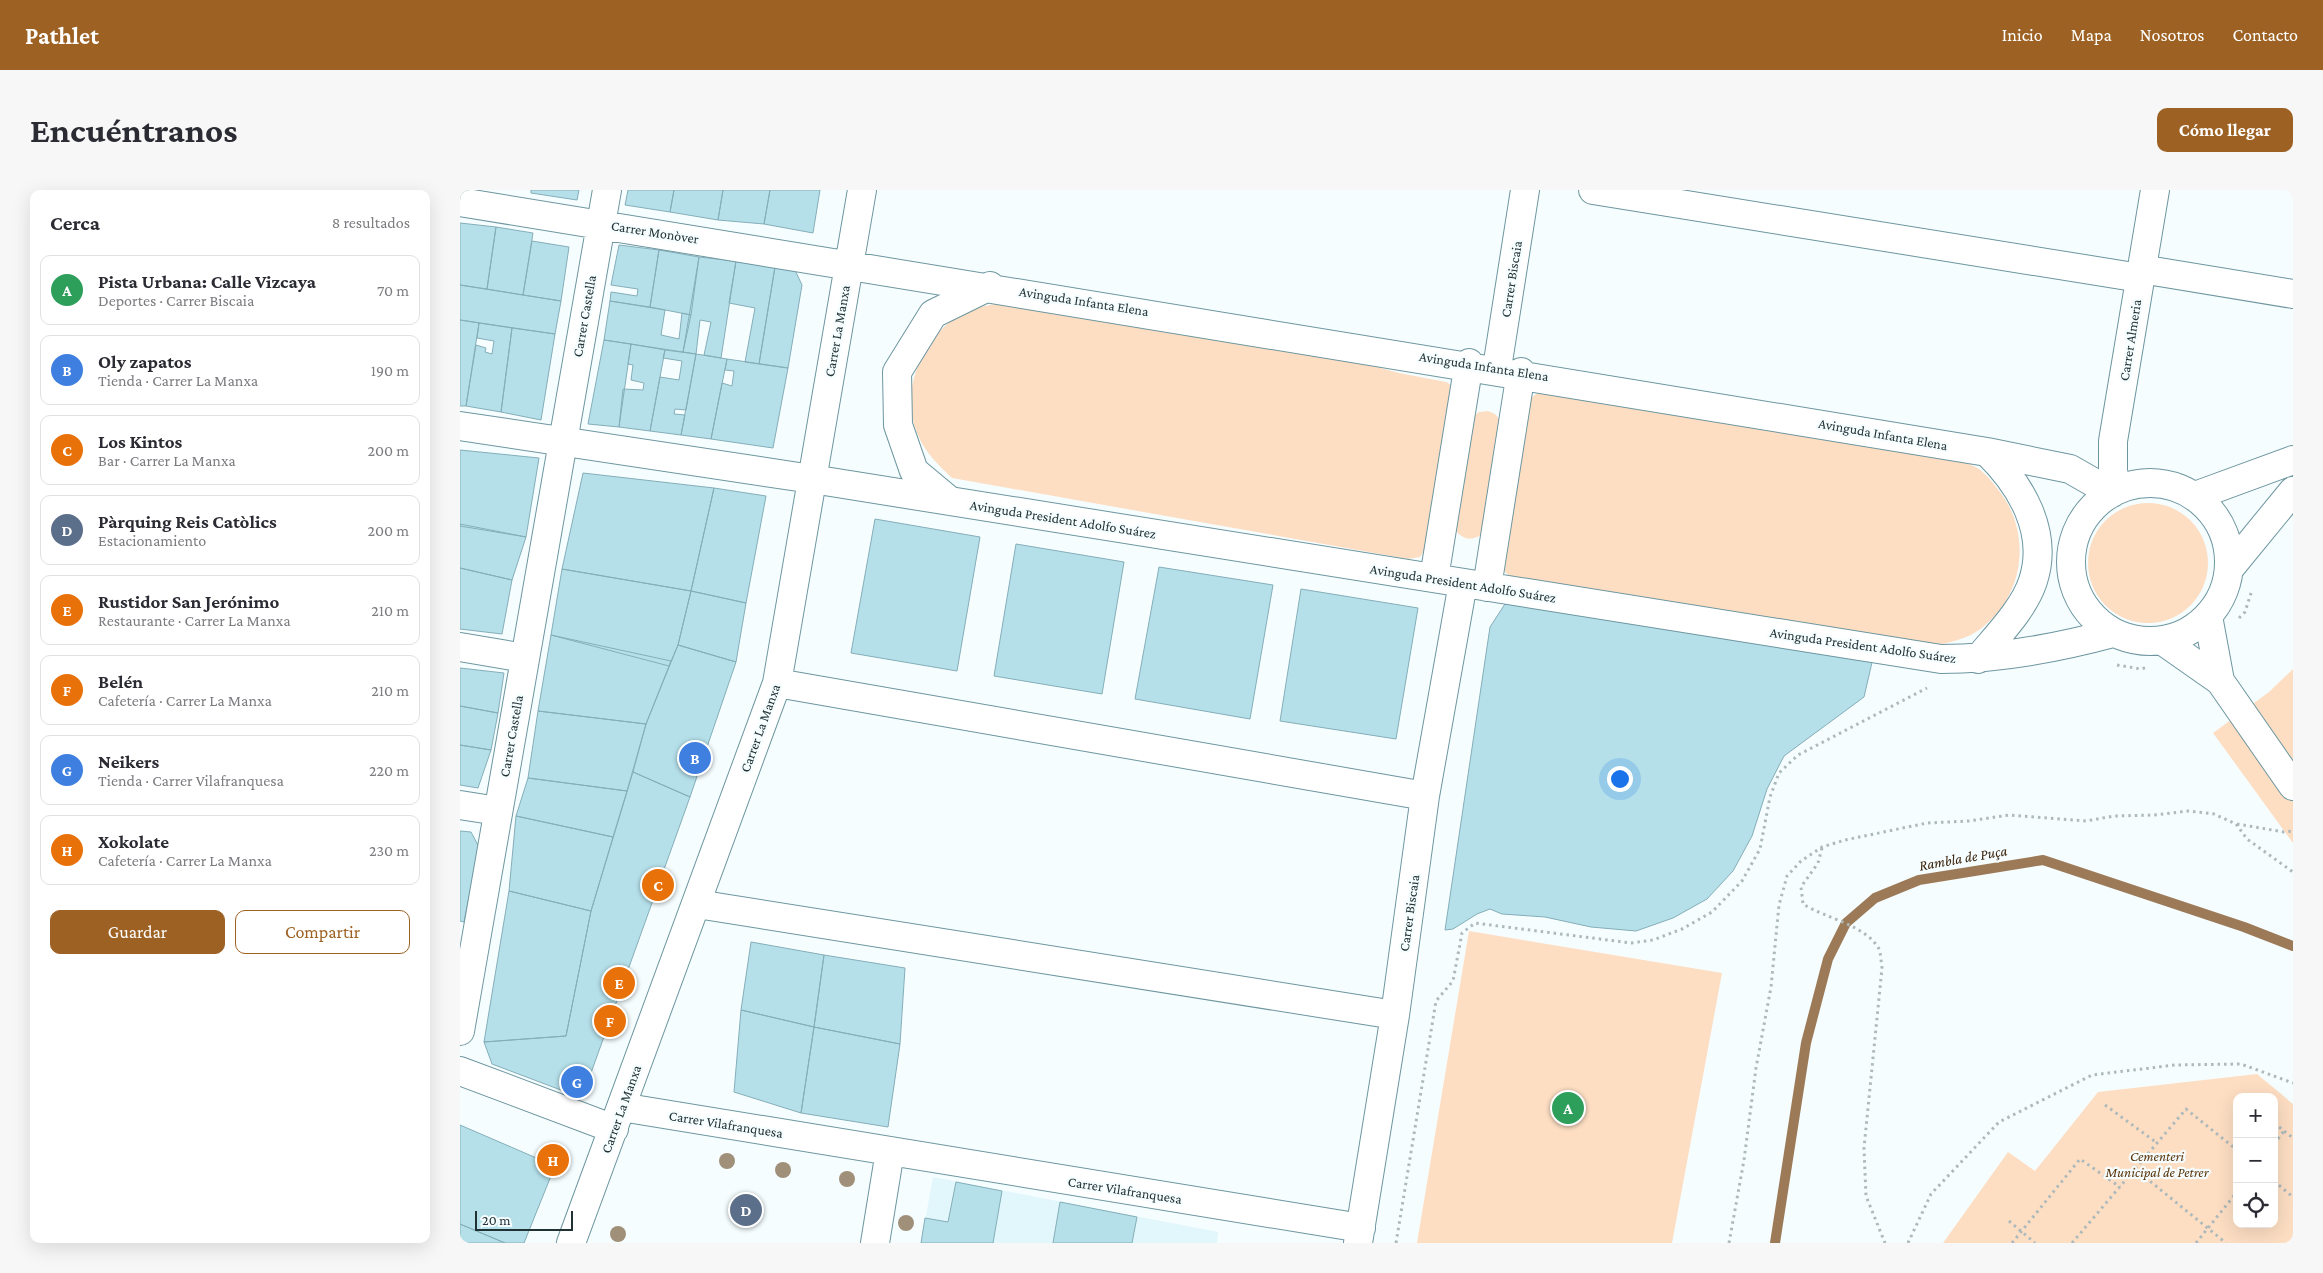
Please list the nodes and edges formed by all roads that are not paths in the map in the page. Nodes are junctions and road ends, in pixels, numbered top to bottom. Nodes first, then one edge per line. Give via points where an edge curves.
1 (606, 190) edge
2 (862, 190) edge
3 (1526, 190) edge
4 (1593, 190) edge
5 (2155, 190) edge
6 (460, 202) edge
7 (600, 224) junction
8 (849, 262) junction
9 (2141, 273) junction
10 (990, 286) junction
11 (2293, 294) edge
12 (1469, 363) junction
13 (1509, 370) junction
14 (460, 426) edge
15 (562, 441) junction
16 (2113, 441) junction
17 (1987, 452) junction
18 (2293, 460) edge
19 (2070, 469) junction
20 (812, 479) junction
21 (2114, 491) junction
22 (2293, 491) edge
23 (2195, 496) junction
24 (950, 501) junction
25 (2230, 568) junction
26 (1434, 578) junction
27 (1475, 585) junction
28 (2208, 616) junction
29 (2113, 633) junction
30 (2163, 640) junction
31 (460, 647) edge
32 (525, 658) junction
33 (1978, 659) junction
34 (2220, 681) junction
35 (777, 683) junction
36 (2293, 786) edge
37 (1425, 796) junction
38 (460, 804) edge
39 (498, 811) junction
40 (697, 904) junction
41 (1395, 1015) junction
42 (460, 1032) edge
43 (460, 1071) edge
44 (618, 1118) junction
45 (890, 1151) junction
46 (1359, 1236) edge
47 (572, 1243) edge
48 (876, 1243) edge

1 - 7 street, Carrer Castella
2 - 8 street, Carrer La Manxa
3 - 13 street, Carrer Biscaia
4 - 9 street
5 - 9 street, Carrer Almeria
6 - 7 street, Carrer Monòver
7 - 8 street, Carrer Monòver
7 - 15 street, Carrer Castella
8 - 10 street, Avinguda Infanta Elena
8 - 20 street, Carrer La Manxa
9 - 11 street
9 - 16 street, Carrer Almeria
10 - 12 street, Avinguda Infanta Elena
10 - 24 street via 933,314 897,372 898,425 914,471
12 - 13 street, Avinguda Infanta Elena
12 - 26 street
13 - 17 street, Avinguda Infanta Elena
13 - 27 street, Carrer Biscaia
14 - 15 street
15 - 20 street
15 - 32 street, Carrer Castella
16 - 19 street
16 - 21 street, Carrer Almeria
17 - 19 street, Avinguda Infanta Elena
17 - 33 street via 2008,472 2032,514 2038,549 2033,582 2016,613
18 - 23 street
19 - 21 street, Avinguda Infanta Elena
20 - 24 street, Avinguda President Adolfo Suárez
20 - 35 street, Carrer La Manxa
21 - 23 street via 2143,483 2170,485
21 - 29 street via 2093,508 2079,528 2072,551 2072,576 2080,599 2094,618
22 - 25 street
23 - 25 street via 2222,527
24 - 26 street, Avinguda President Adolfo Suárez
25 - 28 street via 2223,594
26 - 27 street, Avinguda President Adolfo Suárez
27 - 33 street, Avinguda President Adolfo Suárez via 1941,659
27 - 37 street, Carrer Biscaia
28 - 30 street via 2188,632
28 - 34 street
29 - 30 street via 2138,641
29 - 33 street, Avinguda President Adolfo Suárez via 2044,649
30 - 34 street
31 - 32 street
32 - 39 street, Carrer Castella
34 - 36 street
35 - 37 street
35 - 40 street, Carrer La Manxa
37 - 41 street, Carrer Biscaia
38 - 39 street
39 - 42 street, Carrer Castella
40 - 41 street
40 - 44 street, Carrer La Manxa
41 - 46 street, Carrer Biscaia
43 - 44 street, Carrer Vilafranquesa
44 - 45 street, Carrer Vilafranquesa
44 - 47 street, Carrer La Manxa
45 - 46 street, Carrer Vilafranquesa
45 - 48 street

